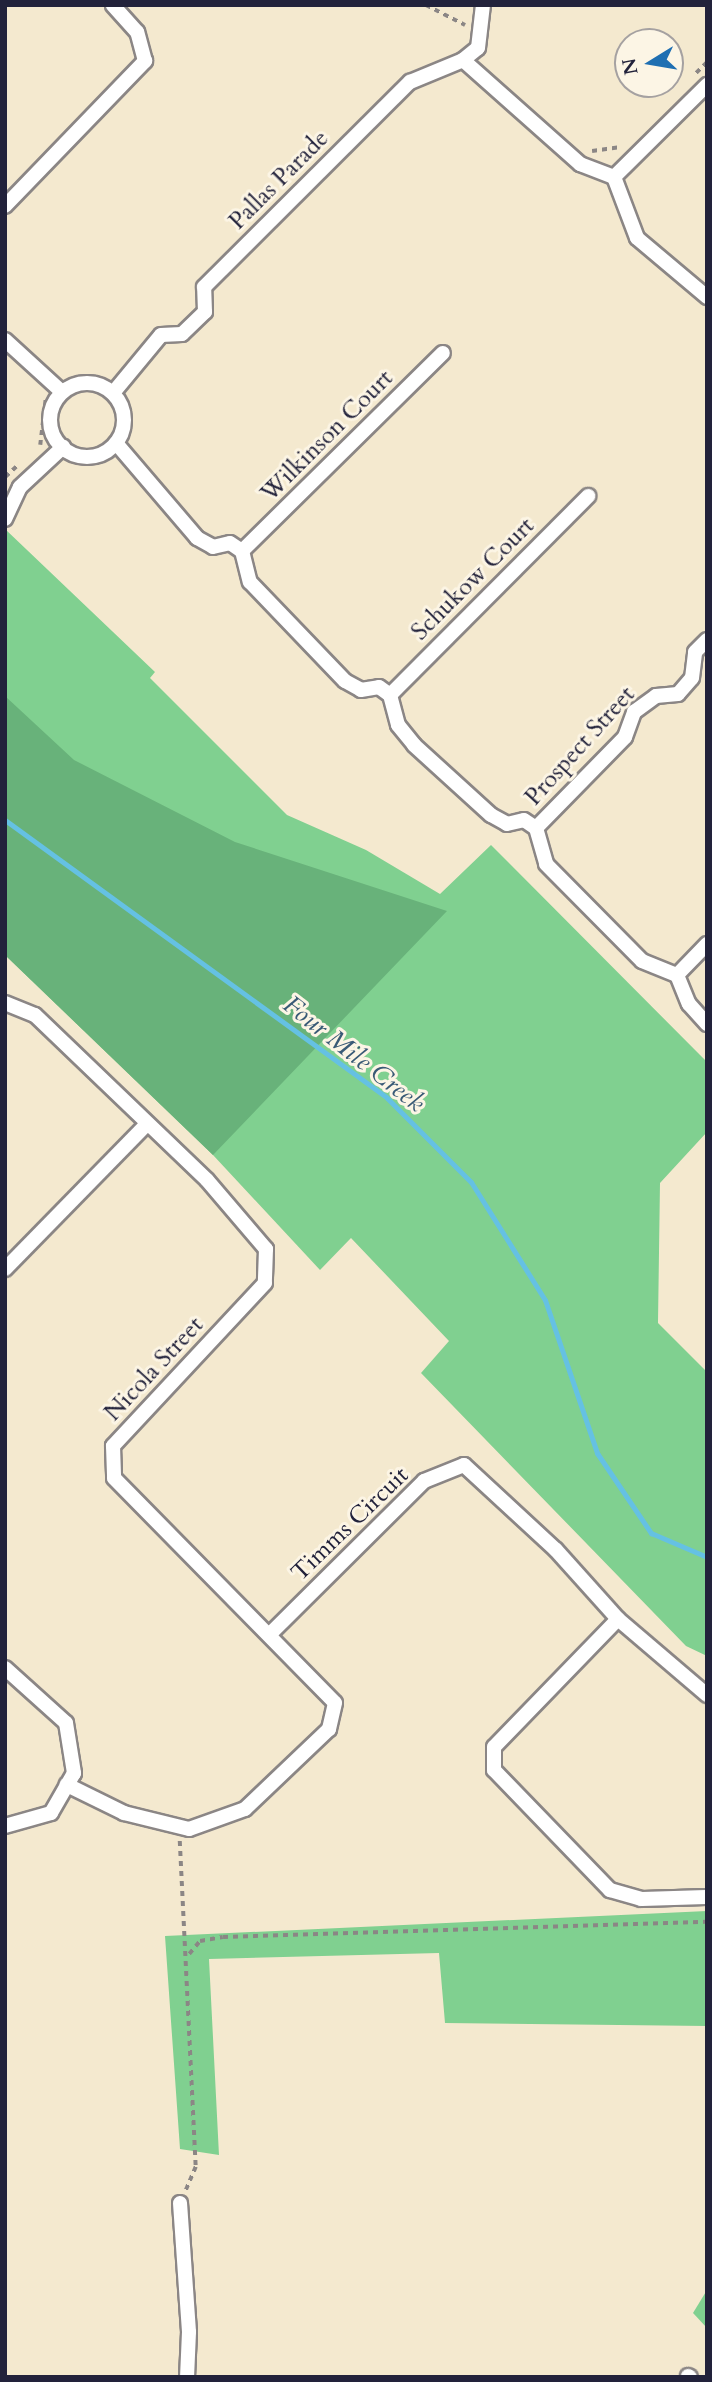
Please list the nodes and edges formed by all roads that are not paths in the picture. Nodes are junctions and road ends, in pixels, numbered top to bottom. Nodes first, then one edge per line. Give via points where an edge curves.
1 (113, 5) edge
2 (483, 5) edge
3 (463, 60) junction
4 (707, 85) edge
5 (614, 177) junction
6 (5, 206) edge
7 (707, 298) edge
8 (5, 340) edge
9 (443, 353) dead end
10 (58, 389) junction
11 (113, 393) junction
12 (116, 443) junction
13 (62, 447) junction
14 (588, 496) dead end
15 (5, 519) edge
16 (242, 551) junction
17 (707, 640) edge
18 (390, 695) junction
19 (536, 828) junction
20 (707, 944) edge
21 (677, 975) junction
22 (5, 1003) edge
23 (707, 1024) edge
24 (147, 1124) junction
25 (5, 1269) edge
26 (618, 1619) junction
27 (270, 1634) junction
28 (5, 1668) edge
29 (707, 1695) edge
30 (67, 1785) junction
31 (5, 1826) edge
32 (707, 1897) edge
33 (180, 2203) road end
34 (187, 2377) edge

1 - 6 street via 137,32 145,61
2 - 3 street via 478,48
3 - 5 street via 580,164
3 - 11 street, Pallas Parade via 410,82 204,287 205,312 182,334 161,335
4 - 5 street
5 - 7 street via 637,238
8 - 10 street
9 - 16 street, Wilkinson Court
10 - 11 street via 93,383
10 - 13 street via 51,426
11 - 12 street via 124,412
12 - 13 street via 96,456 72,454
12 - 16 street via 197,538 213,547 230,543
13 - 15 street via 20,487
14 - 18 street, Schukow Court
16 - 18 street via 257,592 345,681 361,690 379,687
17 - 19 street, Prospect Street via 695,652 692,678 678,694 656,696 634,712 625,737
18 - 19 street via 398,725 414,745 491,815 507,824 524,820
19 - 21 street via 545,864 559,879 642,961
20 - 21 street
21 - 23 street via 689,1004
22 - 24 street, Nicola Street via 36,1015
24 - 25 street
24 - 27 street, Nicola Street via 207,1180 266,1249 265,1283 113,1446 114,1478
26 - 27 street, Timms Circuit via 556,1550 464,1465 424,1481
26 - 29 street, Timms Circuit
26 - 32 street via 494,1747 494,1770 610,1890 641,1899
27 - 30 street, Nicola Street via 335,1703 329,1729 244,1809 189,1829 124,1813
28 - 30 street via 66,1723 74,1773
30 - 31 street via 51,1813
33 - 34 street via 189,2332

